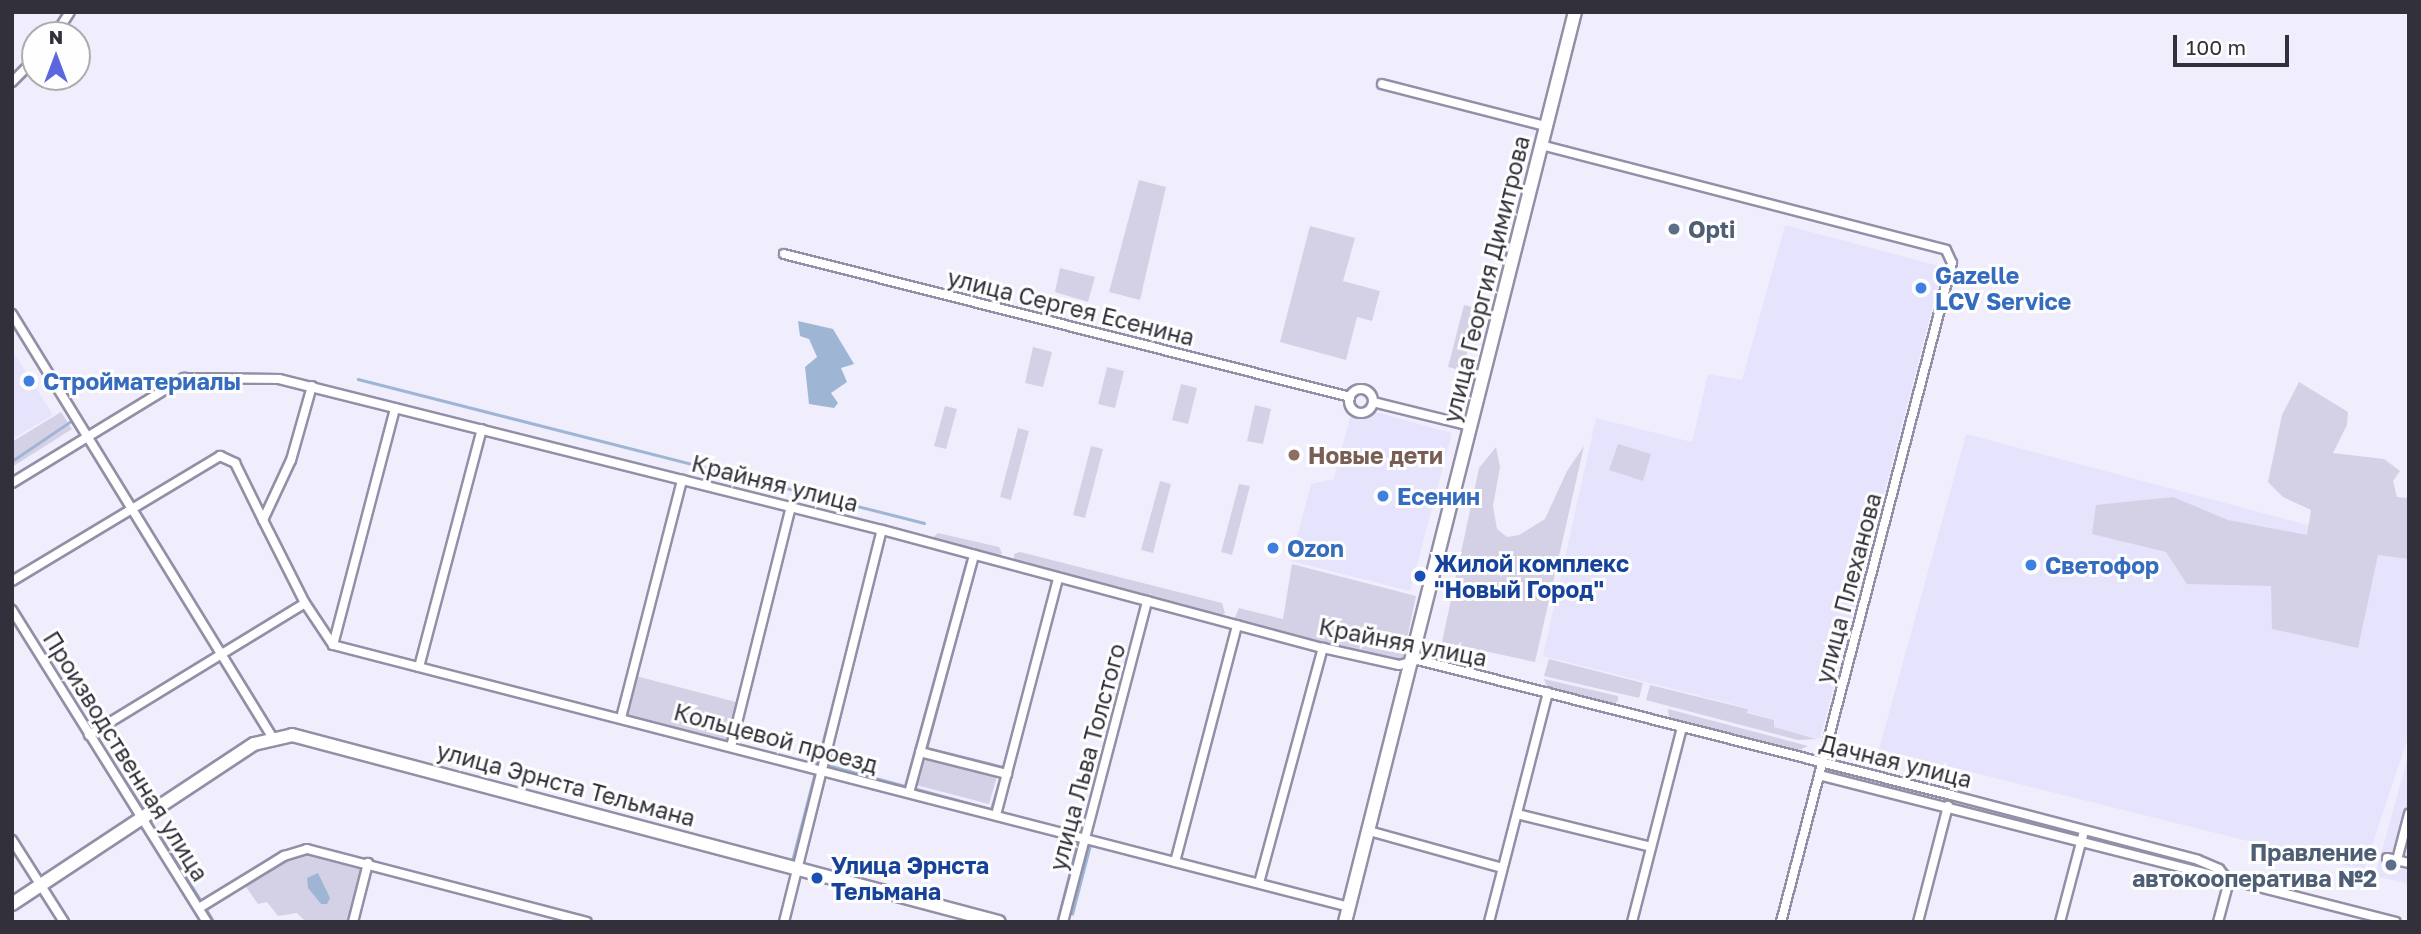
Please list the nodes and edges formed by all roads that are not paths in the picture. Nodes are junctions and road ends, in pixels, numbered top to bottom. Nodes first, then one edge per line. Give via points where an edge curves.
1 (1575, 12) edge
2 (1382, 84) dead end
3 (1546, 126) junction
4 (1541, 145) junction
5 (784, 254) dead end
6 (12, 314) edge
7 (312, 386) junction
8 (1350, 397) junction
9 (1373, 402) junction
10 (395, 408) junction
11 (1471, 426) junction
12 (482, 429) junction
13 (88, 438) junction
14 (682, 480) junction
15 (12, 483) edge
16 (131, 508) junction
17 (791, 508) junction
18 (263, 520) junction
19 (882, 530) junction
20 (974, 555) junction
21 (1058, 578) junction
22 (12, 581) edge
23 (1147, 601) junction
24 (305, 603) junction
25 (12, 610) edge
26 (1237, 625) junction
27 (333, 645) junction
28 (1322, 648) junction
29 (222, 653) junction
30 (1409, 663) junction
31 (419, 667) junction
32 (1548, 691) junction
33 (621, 718) junction
34 (1682, 727) junction
35 (89, 735) junction
36 (272, 737) junction
37 (731, 747) junction
38 (920, 752) junction
39 (1822, 762) junction
40 (821, 770) junction
41 (1007, 774) junction
42 (1819, 775) junction
43 (909, 793) junction
44 (1951, 795) junction
45 (1948, 808) junction
46 (1517, 814) junction
47 (2409, 814) edge
48 (996, 815) junction
49 (141, 820) junction
50 (1369, 831) junction
51 (2084, 831) junction
52 (1086, 839) junction
53 (12, 841) edge
54 (2081, 842) junction
55 (1651, 847) junction
56 (2387, 858) dead end
57 (2397, 860) junction
58 (1175, 862) junction
59 (368, 863) junction
60 (2409, 863) edge
61 (797, 867) junction
62 (1502, 868) junction
63 (2229, 881) junction
64 (1259, 883) junction
65 (41, 885) junction
66 (12, 904) edge
67 (1349, 907) junction
68 (199, 908) junction
69 (2353, 911) junction
70 (572, 920) edge
71 (64, 922) edge
72 (207, 922) edge
73 (353, 922) edge
74 (587, 922) edge
75 (783, 922) edge
76 (999, 922) edge
77 (1063, 922) edge
78 (1345, 922) edge
79 (1489, 922) edge
80 (1632, 922) edge
81 (1781, 922) edge
82 (1918, 922) edge
83 (2060, 922) edge
84 (2218, 922) edge
85 (2350, 922) edge
86 (2396, 922) edge

1 - 3 main road, улица Георгия Димитрова
2 - 3 street
3 - 4 main road, улица Георгия Димитрова
4 - 11 main road, улица Георгия Димитрова
4 - 39 street, улица Плеханова via 1946,250 1952,263
5 - 8 street, улица Сергея Есенина
6 - 13 street
7 - 10 street, Крайняя улица
7 - 13 street, Крайняя улица via 279,379 184,378
7 - 18 street via 291,460
8 - 9 street, улица Сергея Есенина via 1364,390
8 - 9 street, улица Сергея Есенина via 1351,406 1359,412
9 - 11 street, улица Сергея Есенина
10 - 12 street, Крайняя улица
10 - 27 street
11 - 30 main road, улица Георгия Димитрова
12 - 14 street, Крайняя улица
12 - 31 street
13 - 15 street, Крайняя улица
13 - 16 street
14 - 17 street, Крайняя улица
14 - 33 street
16 - 18 street via 212,458 228,457
16 - 22 street
16 - 29 street
17 - 19 street, Крайняя улица
17 - 37 street
18 - 24 street
19 - 20 street, Крайняя улица
19 - 40 street
20 - 21 street, Крайняя улица
20 - 38 street
21 - 23 street, Крайняя улица
21 - 41 street
23 - 26 street, Крайняя улица
23 - 52 street, улица Льва Толстого
24 - 27 street
24 - 29 street
25 - 35 street, Производственная улица
26 - 28 street, Крайняя улица
26 - 58 street
27 - 31 street, Кольцевой проезд
28 - 30 street, Крайняя улица
28 - 64 street
29 - 35 street
29 - 36 street
30 - 32 street, Крайняя улица via 1419,660
30 - 50 main road, улица Георгия Димитрова
31 - 33 street, Кольцевой проезд
32 - 34 street, Дачная улица
32 - 46 street
33 - 37 street, Кольцевой проезд
34 - 39 street, Дачная улица
34 - 55 street
35 - 49 street, Производственная улица
36 - 49 main road
36 - 61 main road, улица Эрнста Тельмана via 308,737
37 - 40 street, Кольцевой проезд
38 - 41 street
38 - 43 street
39 - 42 street, улица Плеханова
39 - 44 street, Дачная улица
40 - 43 street, Кольцевой проезд
40 - 61 street
41 - 48 street
42 - 45 street, Дачная улица
42 - 81 street, улица Плеханова
43 - 48 street, Кольцевой проезд
44 - 45 street
44 - 51 street, Дачная улица
45 - 54 street, Дачная улица
45 - 82 street
46 - 55 street
46 - 62 street
47 - 57 street
48 - 52 street, Кольцевой проезд
49 - 65 main road
49 - 68 street, Производственная улица
50 - 62 street
50 - 67 main road, улица Георгия Димитрова
51 - 54 street
51 - 63 street, Дачная улица via 2198,860 2219,869
52 - 58 street, Кольцевой проезд
52 - 77 street, улица Льва Толстого
53 - 65 street
54 - 63 street, Дачная улица
54 - 83 street
55 - 80 street
56 - 57 street
57 - 60 street
58 - 64 street, Кольцевой проезд
59 - 68 street via 296,850
59 - 70 street
59 - 73 street
61 - 75 street
61 - 76 main road, улица Эрнста Тельмана
62 - 79 street
63 - 69 street, Дачная улица
63 - 84 street
64 - 67 street, Кольцевой проезд
65 - 66 main road
65 - 71 street
67 - 78 main road, улица Георгия Димитрова
68 - 72 street, Производственная улица
69 - 85 street
69 - 86 street, Дачная улица
70 - 74 street

